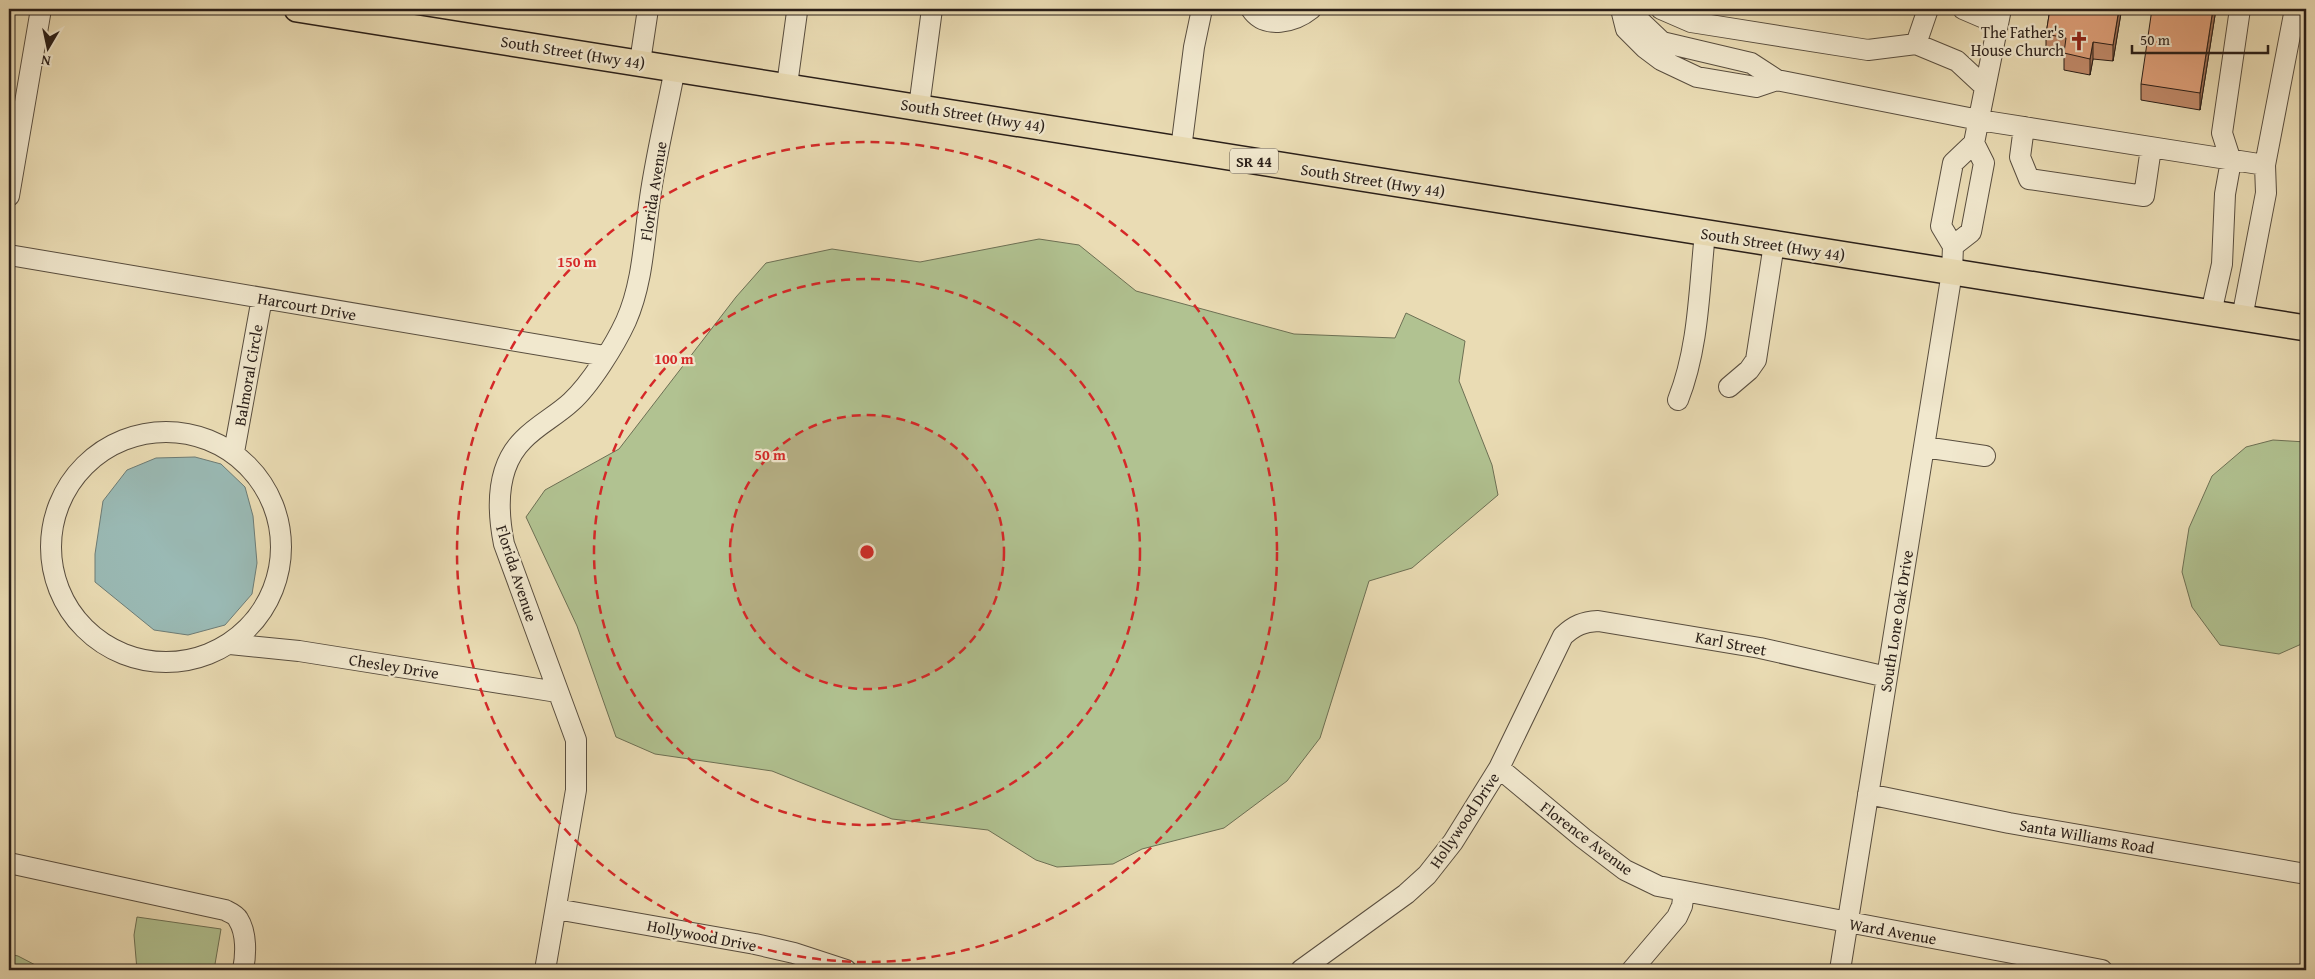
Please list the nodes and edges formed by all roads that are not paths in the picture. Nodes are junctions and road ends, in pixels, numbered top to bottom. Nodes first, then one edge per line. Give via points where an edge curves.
1 (41, 9) edge
2 (297, 9) edge
3 (648, 9) edge
4 (932, 9) edge
5 (1202, 9) edge
6 (1251, 9) edge
7 (1311, 9) edge
8 (1621, 9) edge
9 (1630, 9) edge
10 (1662, 9) edge
11 (1928, 9) edge
12 (1963, 9) edge
13 (2240, 9) edge
14 (2295, 9) edge
15 (797, 12) dead end
16 (405, 17) edge
17 (1999, 17) edge
18 (1916, 44) junction
19 (640, 62) junction
20 (675, 68) junction
21 (1777, 80) junction
22 (786, 85) junction
23 (1985, 86) junction
24 (919, 107) junction
25 (1979, 120) junction
26 (2024, 127) junction
27 (1974, 143) junction
28 (2151, 148) junction
29 (1181, 149) junction
30 (2231, 161) junction
31 (2265, 165) junction
32 (9, 196) edge
33 (1705, 233) junction
34 (1774, 244) junction
35 (1953, 246) junction
36 (9, 255) edge
37 (1952, 272) junction
38 (262, 298) junction
39 (2211, 313) junction
40 (2242, 318) junction
41 (2306, 328) edge
42 (605, 356) junction
43 (1729, 387) dead end
44 (1678, 400) dead end
45 (1924, 447) junction
46 (234, 452) junction
47 (1985, 456) dead end
48 (1574, 626) joint
49 (230, 644) junction
50 (1887, 677) junction
51 (558, 692) junction
52 (1499, 768) junction
53 (1868, 794) junction
54 (9, 862) edge
55 (2306, 874) edge
56 (1684, 892) junction
57 (556, 909) junction
58 (1848, 922) junction
59 (243, 970) edge
60 (545, 970) edge
61 (846, 970) edge
62 (1301, 970) edge
63 (1632, 970) edge
64 (1840, 970) edge
65 (2102, 970) edge

1 - 32 street
2 - 16 main road, South Street (Hwy 44) / SR 44
3 - 19 street
4 - 24 street
5 - 29 street
6 - 7 street via 1265,20 1282,23 1303,16
8 - 21 street via 1626,29 1644,48 1697,77 1756,87
9 - 21 street via 1662,42 1751,63
10 - 18 street via 1692,22 1868,50
11 - 18 street
12 - 17 street
13 - 30 street via 2222,133
14 - 31 street
15 - 22 street
16 - 19 main road, South Street (Hwy 44) / SR 44
17 - 23 street
18 - 23 street via 1957,61
19 - 20 main road, South Street (Hwy 44) / SR 44
20 - 22 main road, South Street (Hwy 44) / SR 44
20 - 42 street, Florida Avenue via 650,196 636,296 626,322
21 - 25 street
22 - 24 main road, South Street (Hwy 44) / SR 44
23 - 25 street
24 - 29 main road, South Street (Hwy 44) / SR 44
25 - 26 street
25 - 27 street
26 - 28 street
26 - 28 street via 2020,157 2029,179 2144,196
27 - 35 street via 1984,163 1971,232
27 - 35 street via 1953,163 1941,226
28 - 30 street
29 - 33 main road, South Street (Hwy 44) / SR 44
30 - 31 street
30 - 39 street via 2225,194 2222,264
31 - 40 street via 2266,193
33 - 34 main road, South Street (Hwy 44) / SR 44
33 - 44 street via 1697,327 1686,381
34 - 37 main road, South Street (Hwy 44) / SR 44
34 - 43 street via 1756,360
35 - 37 street, South Lone Oak Drive
36 - 38 street, Harcourt Drive
37 - 39 main road, South Street (Hwy 44) / SR 44
37 - 45 street, South Lone Oak Drive
38 - 42 street, Harcourt Drive
38 - 46 street, Balmoral Circle
39 - 40 main road, SR 44
40 - 41 main road, SR 44
42 - 51 street, Florida Avenue via 586,386 523,439 513,452 499,498 498,518 504,544
45 - 47 street
45 - 50 street, South Lone Oak Drive
46 - 49 street, Balmoral Circle via 250,466 271,499 278,521 280,545 276,574 268,596 246,631
46 - 49 street, Balmoral Circle via 213,440 171,430 152,431 110,446 89,461 65,496 56,527 54,557 65,603 78,622 109,649 131,659 172,664 195,660
48 - 50 street, Karl Street via 1598,622 1697,636
48 - 52 street, Hollywood Drive via 1563,636
49 - 51 street, Chesley Drive via 299,651
50 - 53 street, South Lone Oak Drive
51 - 57 street, Florida Avenue via 576,740 577,764 576,790
52 - 56 street, Florence Avenue via 1625,870 1658,886
52 - 62 street, Hollywood Drive via 1458,836 1428,875
53 - 55 street, Santa Williams Road via 2009,823
53 - 58 street, South Lone Oak Drive
54 - 59 street via 225,910 238,918 243,932 246,954
56 - 58 street, Ward Avenue
56 - 63 street via 1677,917
57 - 60 street, Florida Avenue
57 - 61 street, Hollywood Drive via 755,944
58 - 64 street, South Lone Oak Drive
58 - 65 street, Ward Avenue

